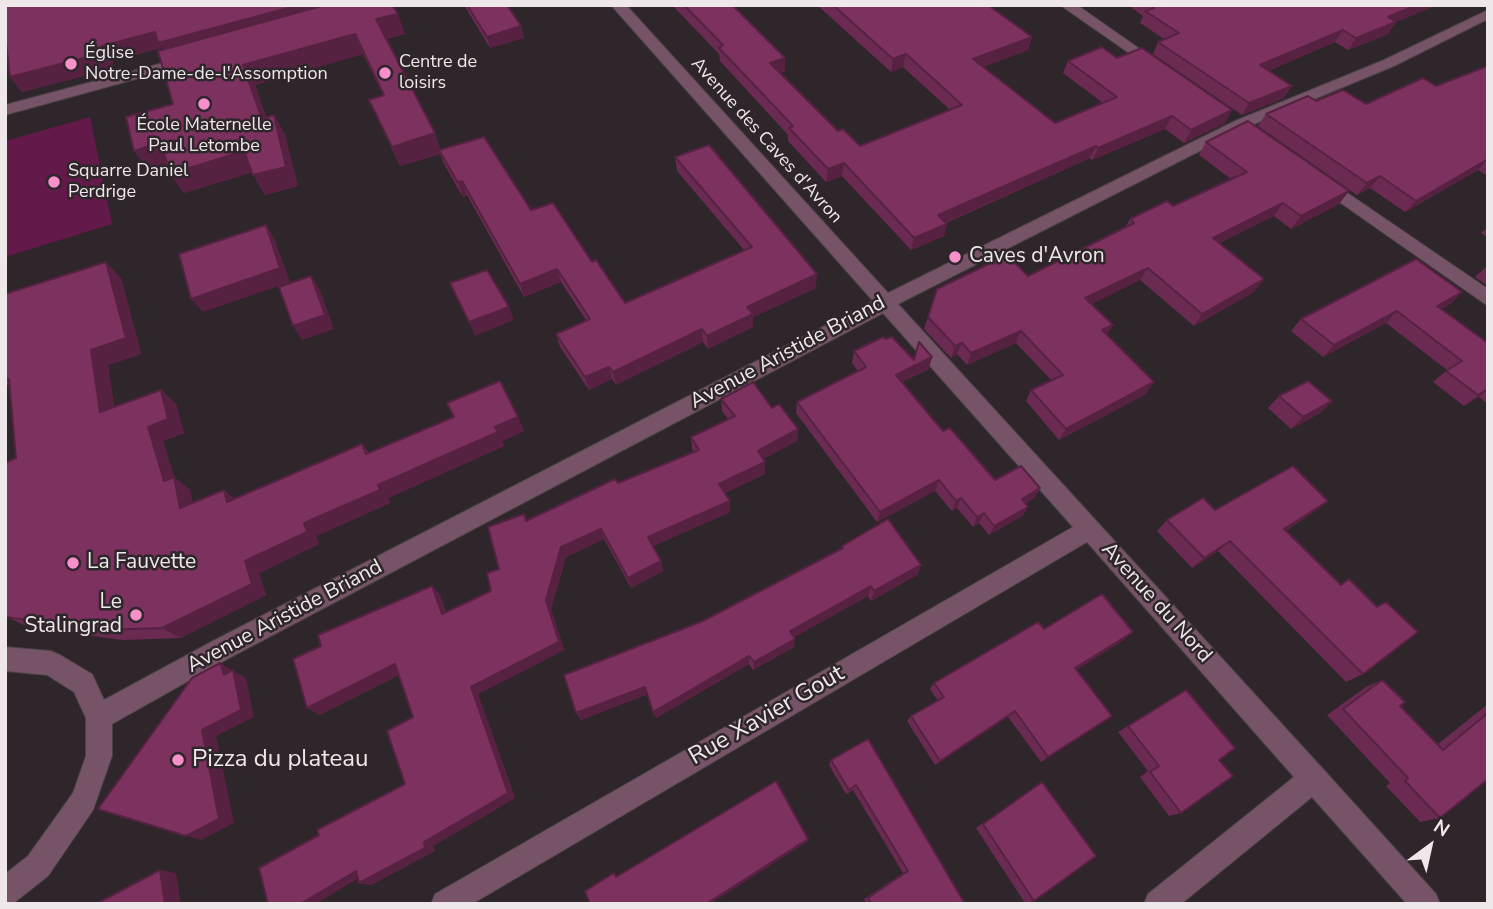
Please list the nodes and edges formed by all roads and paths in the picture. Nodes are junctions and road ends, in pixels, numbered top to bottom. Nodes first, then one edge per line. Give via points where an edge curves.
1 (618, 5) edge
2 (1068, 5) edge
3 (1488, 14) edge
4 (205, 56) edge
5 (1165, 72) edge
6 (5, 110) edge
7 (1236, 120) junction
8 (1264, 140) edge
9 (1309, 172) edge
10 (1488, 299) edge
11 (886, 302) junction
12 (1089, 529) junction
13 (5, 659) edge
14 (99, 717) junction
15 (1314, 778) junction
16 (5, 891) edge
17 (445, 904) edge
18 (1158, 904) edge
19 (1426, 904) edge

1 - 11 street, Avenue des Caves d'Avron
2 - 5 street
3 - 7 street, Avenue Aristide Briand via 1389,63
4 - 6 street
7 - 8 street
7 - 11 street, Avenue Aristide Briand
9 - 10 street
11 - 12 street, Avenue du Nord
11 - 14 street, Avenue Aristide Briand
12 - 15 street, Avenue du Nord
12 - 17 street, Rue Xavier Gout
13 - 14 street via 51,663 83,683
14 - 16 street via 99,756 84,801 38,866
15 - 18 street
15 - 19 street, Avenue du Nord

